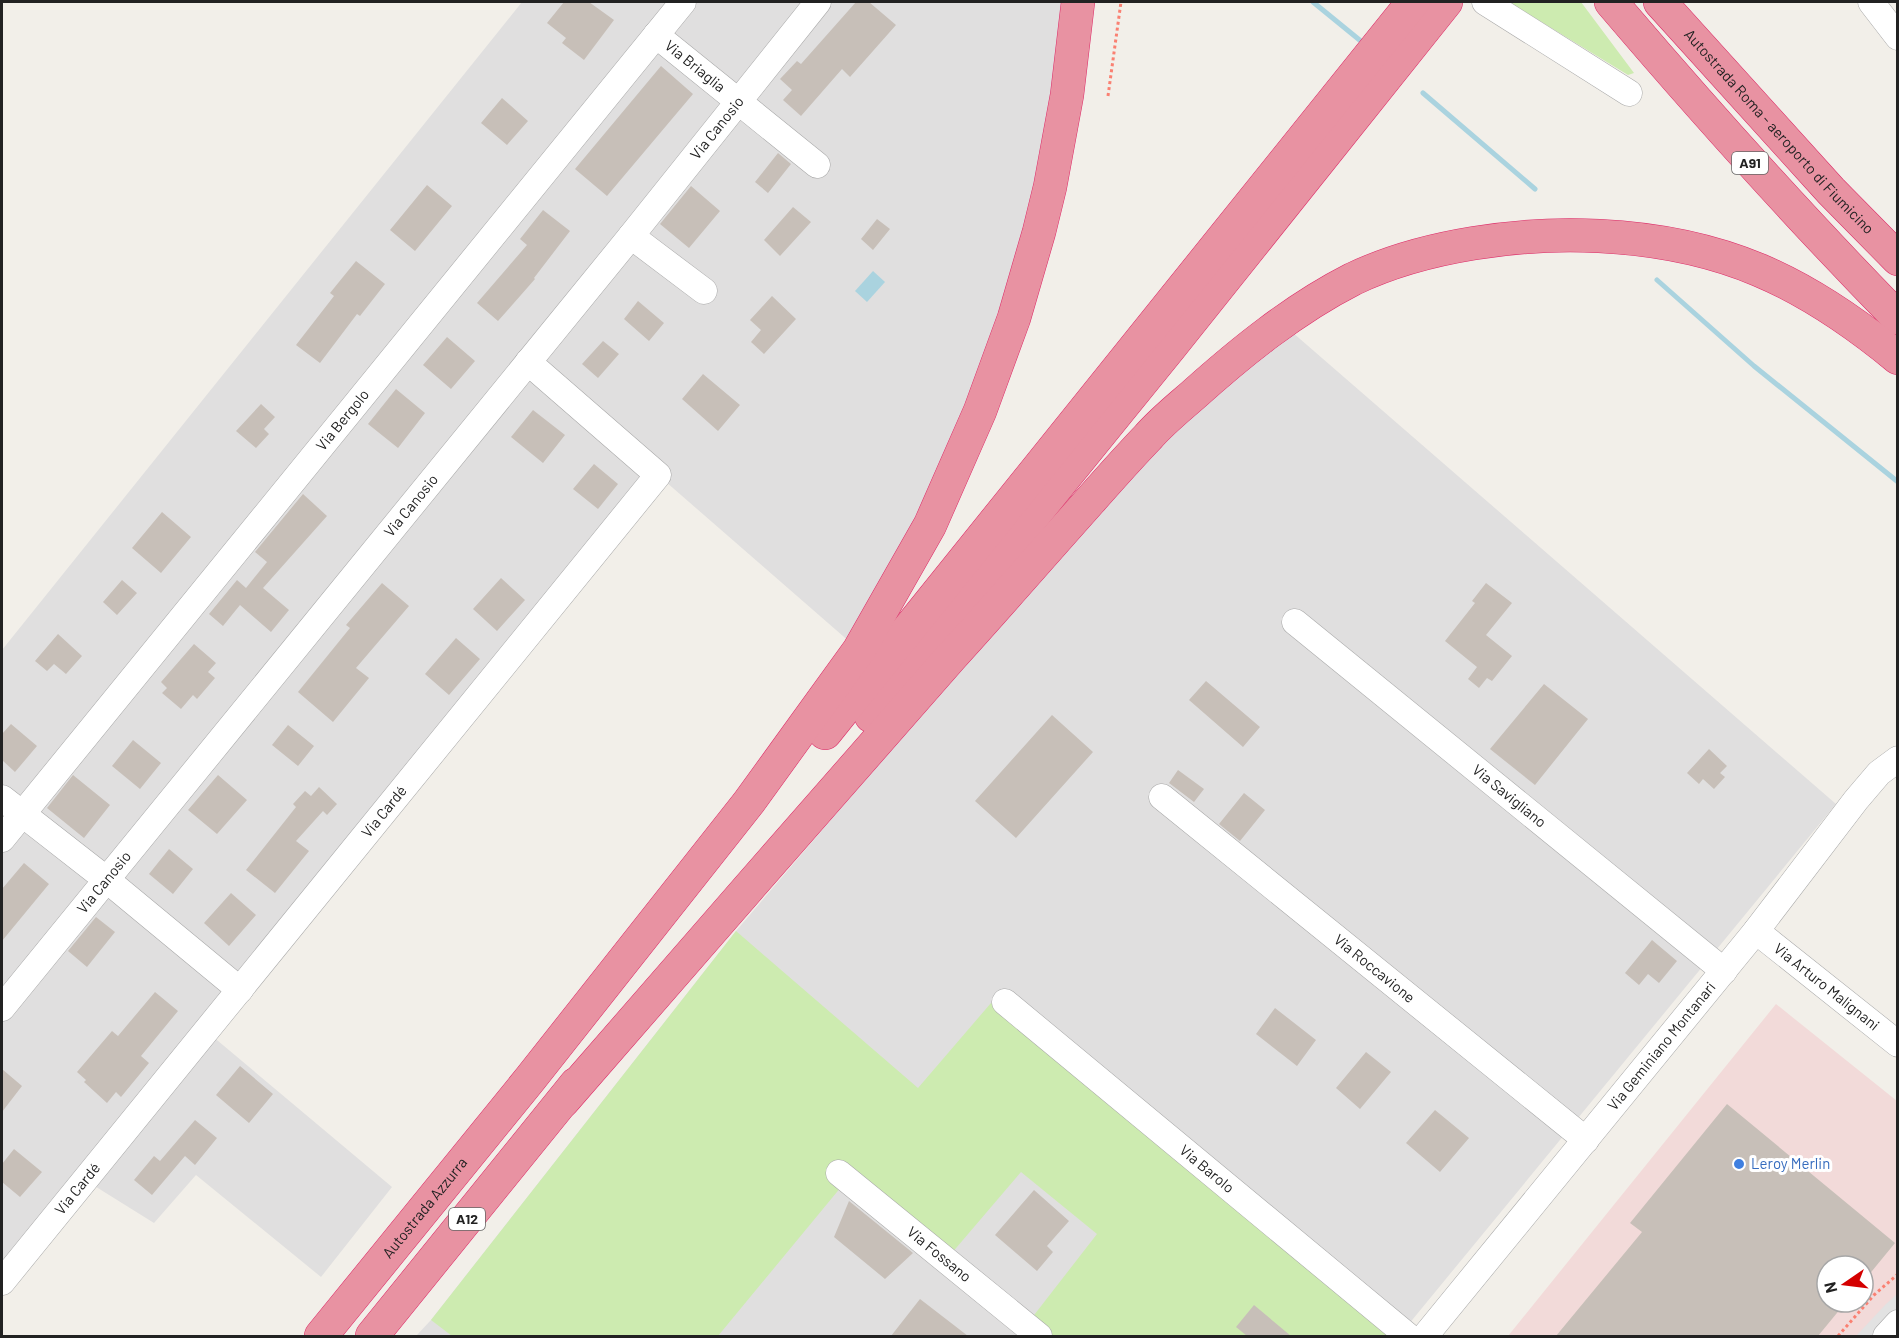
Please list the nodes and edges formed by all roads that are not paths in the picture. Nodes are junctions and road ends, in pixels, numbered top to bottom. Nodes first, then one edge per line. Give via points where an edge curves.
1 (683, 2) edge
2 (818, 2) edge
3 (1078, 2) edge
4 (1413, 2) edge
5 (1446, 2) edge
6 (1485, 2) edge
7 (1611, 2) edge
8 (1660, 2) edge
9 (1871, 2) edge
10 (656, 35) junction
11 (1898, 37) edge
12 (1629, 93) dead end
13 (739, 101) junction
14 (817, 165) dead end
15 (631, 236) junction
16 (1898, 259) edge
17 (704, 291) dead end
18 (1898, 318) edge
19 (1898, 358) edge
20 (528, 362) junction
21 (1072, 447) junction
22 (1295, 622) dead end
23 (1898, 759) edge
24 (1162, 797) dead end
25 (2, 798) edge
26 (22, 814) junction
27 (2, 839) edge
28 (107, 879) junction
29 (1755, 931) junction
30 (1724, 970) junction
31 (240, 990) junction
32 (1005, 1002) dead end
33 (2, 1008) edge
34 (1898, 1044) edge
35 (530, 1079) junction
36 (563, 1101) junction
37 (1586, 1140) junction
38 (839, 1173) dead end
39 (2, 1282) edge
40 (1898, 1323) edge
41 (321, 1336) edge
42 (372, 1336) edge
43 (1039, 1336) edge
44 (1408, 1336) edge
45 (1425, 1336) edge
46 (1886, 1336) edge

1 - 10 street, Via Bergolo
2 - 13 street, Via Canosio
3 - 35 highway via 1067,95 1039,232 1014,318 980,411 930,525 859,650 825,698 749,802
4 - 21 highway
5 - 21 highway
6 - 12 street
7 - 18 highway, A91 via 1823,242
8 - 16 highway, Autostrada Roma - aeroporto di Fiumicino / A91
9 - 11 street
10 - 13 street, Via Briaglia
10 - 26 street, Via Bergolo
13 - 14 street, Via Briaglia
13 - 15 street, Via Canosio
15 - 17 street
15 - 20 street, Via Canosio
19 - 36 highway via 1827,305 1758,268 1709,252 1622,237 1546,235 1464,244 1390,264 1328,293 1248,348 1150,434
20 - 28 street, Via Canosio
20 - 31 street, Via Cardé via 658,475
21 - 35 highway via 733,848
21 - 36 highway
22 - 30 street, Via Savigliano
23 - 29 street, Via Geminiano Montanari via 1879,773 1856,800
24 - 37 street, Via Roccavione
25 - 26 street
26 - 27 street, Via Bergolo
26 - 28 street
28 - 31 street
28 - 33 street, Via Canosio
29 - 30 street, Via Geminiano Montanari
29 - 34 street, Via Arturo Malignani
30 - 37 street, Via Geminiano Montanari
31 - 39 street, Via Cardé
32 - 44 street, Via Barolo
35 - 41 highway, Autostrada Azzurra / A12
36 - 42 highway, A12
37 - 45 street, Via Geminiano Montanari
38 - 43 street, Via Fossano
40 - 46 street

